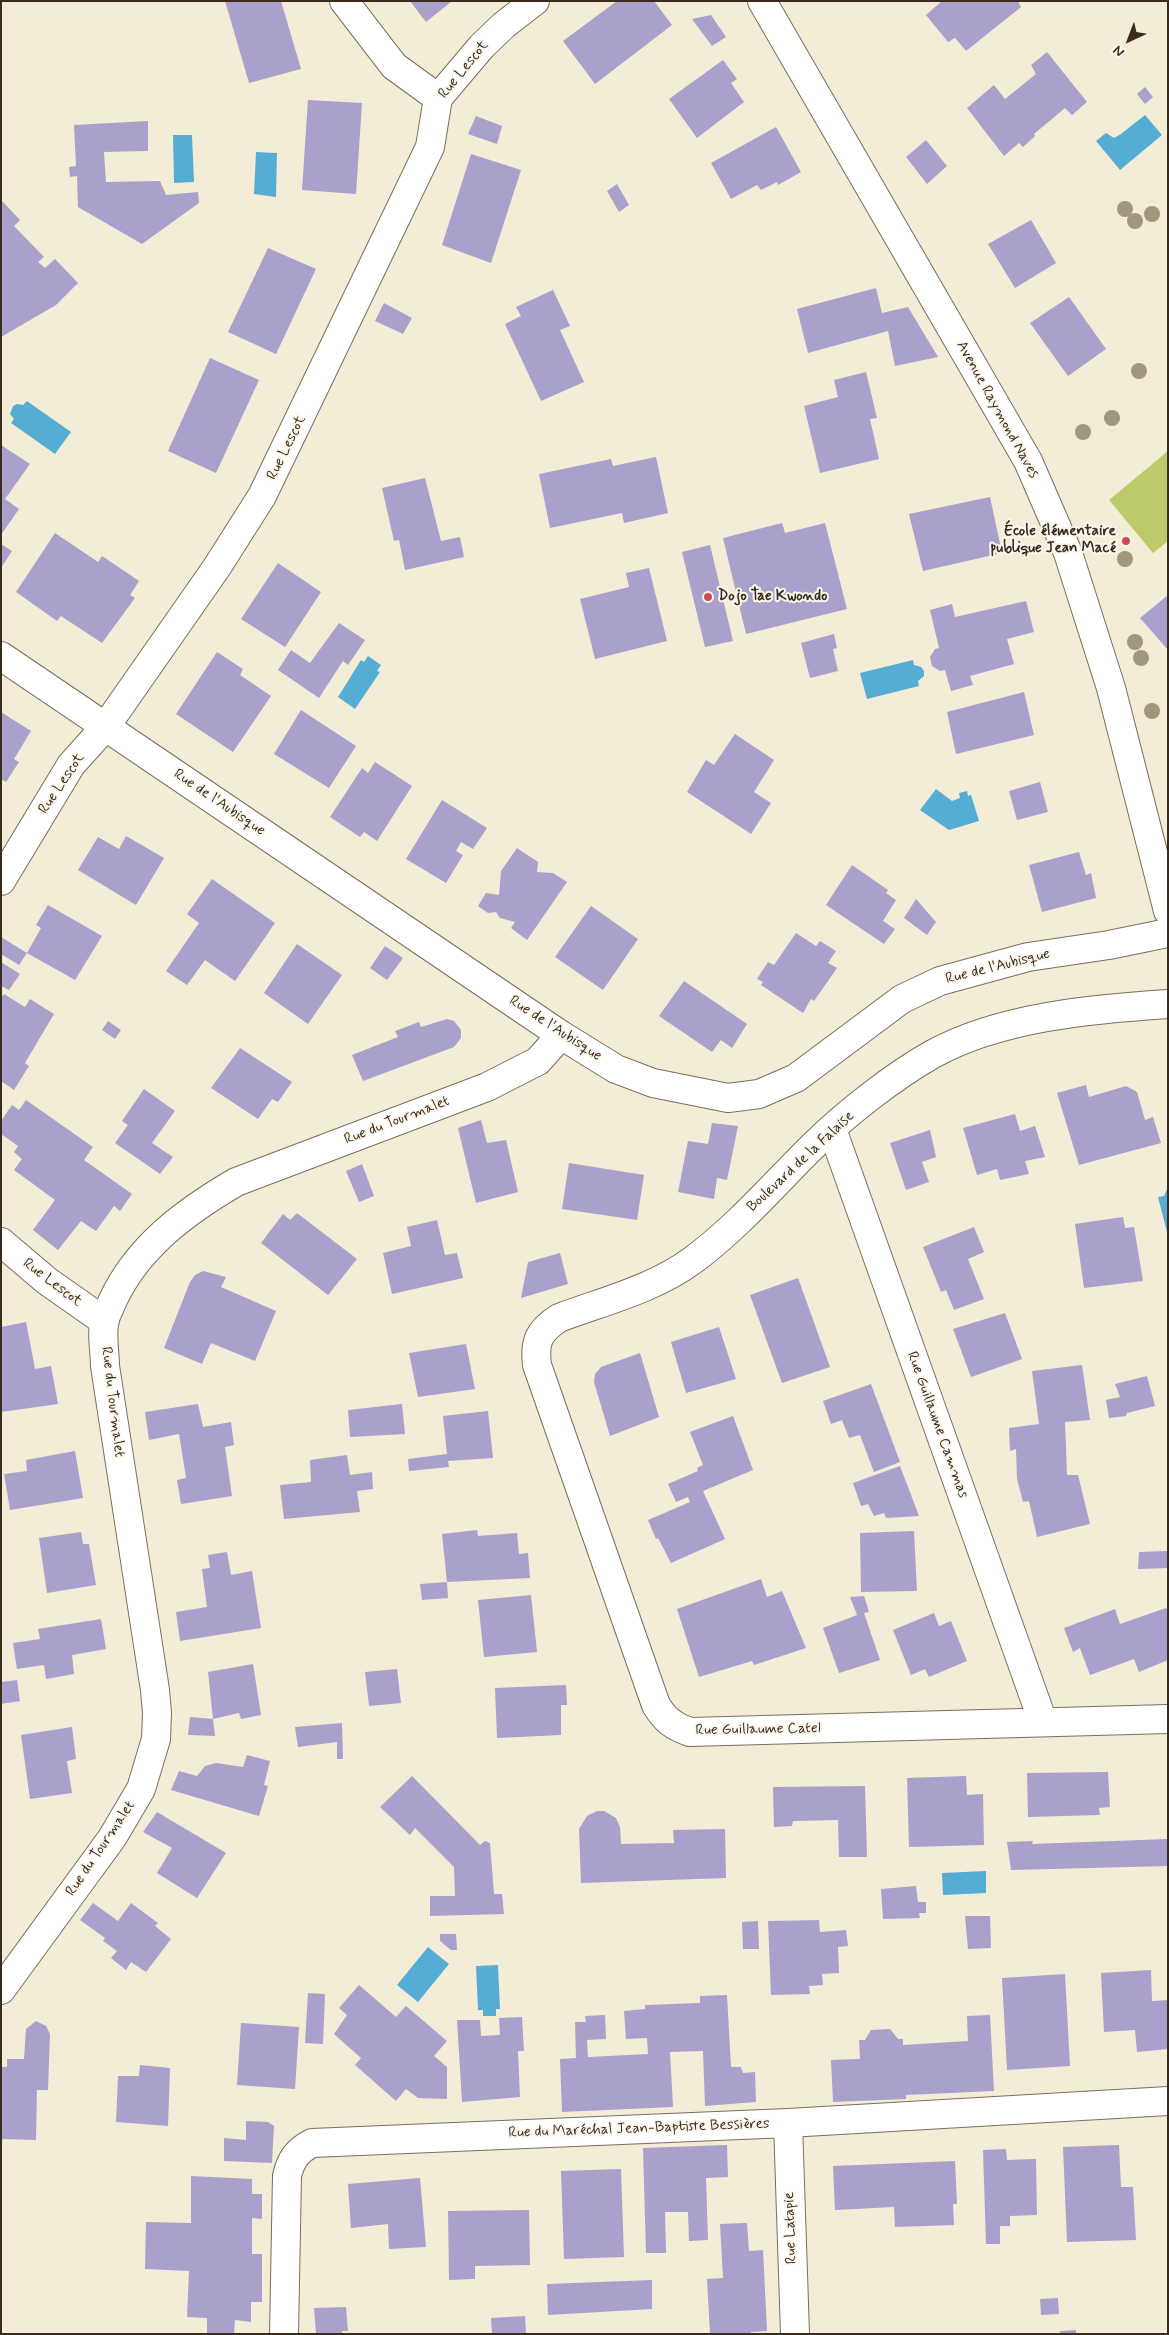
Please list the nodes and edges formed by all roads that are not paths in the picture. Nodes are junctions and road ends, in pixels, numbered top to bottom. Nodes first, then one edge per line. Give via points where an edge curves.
1 (344, 1) edge
2 (535, 1) edge
3 (762, 1) edge
4 (438, 98) junction
5 (1, 656) edge
6 (106, 726) junction
7 (1, 881) edge
8 (1168, 911) edge
9 (1168, 933) edge
10 (1168, 1004) edge
11 (561, 1035) junction
12 (832, 1128) junction
13 (1, 1242) edge
14 (559, 1318) joint
15 (104, 1321) junction
16 (1168, 1719) edge
17 (1042, 1722) junction
18 (1, 1990) edge
19 (1168, 2101) edge
20 (788, 2123) junction
21 (284, 2334) edge
22 (795, 2334) edge

1 - 4 street via 394,66
2 - 4 street, Rue Lescot via 482,46
3 - 8 street, Avenue Raymond Naves via 1028,462 1068,554 1111,688
4 - 6 street, Rue Lescot via 430,147 262,496 217,568
5 - 6 street, Rue de l'Aubisque
6 - 7 street, Rue Lescot via 71,765
6 - 11 street, Rue de l'Aubisque
9 - 11 street, Rue de l'Aubisque via 1028,957 940,981 902,999 796,1078 759,1094 728,1098 653,1083 616,1069
10 - 12 street, Boulevard de la Falaise via 1050,1016 972,1036 934,1054
11 - 15 street, Rue du Tourmalet via 538,1061 487,1087 236,1182 204,1201 146,1250 122,1282
12 - 14 street, Boulevard de la Falaise via 725,1234 692,1260 660,1281
12 - 17 street, Rue Guillaume Cammas
13 - 15 street, Rue Lescot via 46,1281
14 - 17 street, Rue Guillaume Catel via 545,1327 538,1339 537,1365 656,1705 664,1719 690,1732
15 - 18 street, Rue du Tourmalet via 105,1366 155,1690 156,1739 141,1790 112,1838
16 - 17 street, Rue Guillaume Catel
19 - 20 street, Rue du Maréchal Jean-Baptiste Bessières
20 - 21 street, Rue du Maréchal Jean-Baptiste Bessières via 312,2143 300,2150 290,2162 287,2176
20 - 22 street, Rue Latapie

